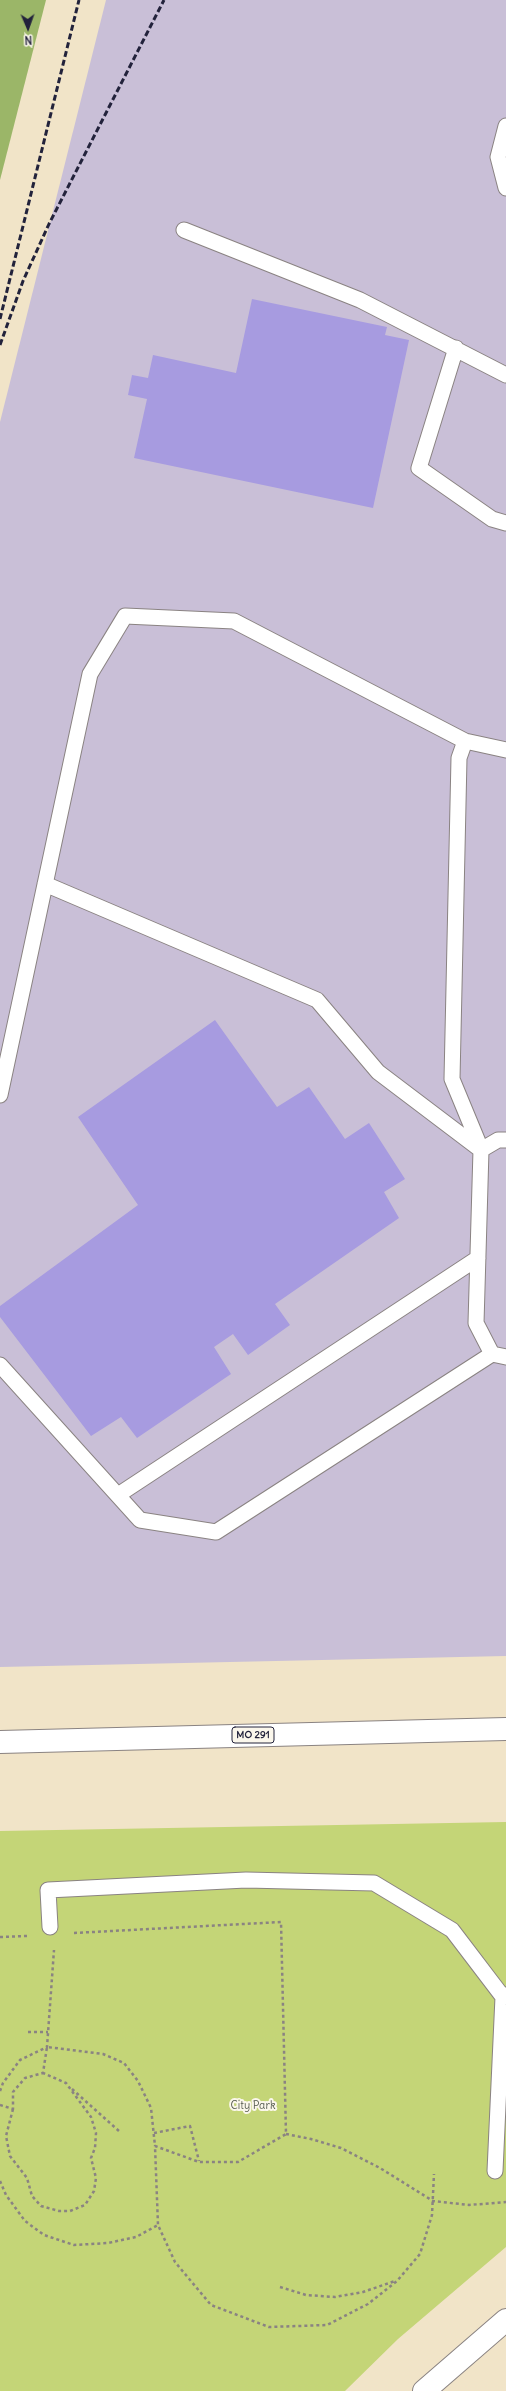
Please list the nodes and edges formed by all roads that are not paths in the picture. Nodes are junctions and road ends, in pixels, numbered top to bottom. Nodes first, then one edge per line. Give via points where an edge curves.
1 (506, 126) edge
2 (506, 188) edge
3 (184, 230) dead end
4 (456, 348) junction
5 (506, 375) edge
6 (506, 523) edge
7 (465, 741) junction
8 (506, 750) edge
9 (45, 884) junction
10 (0, 1095) edge
11 (506, 1140) edge
12 (481, 1150) junction
13 (478, 1258) junction
14 (499, 1356) edge
15 (0, 1364) edge
16 (118, 1495) junction
17 (506, 1729) edge
18 (0, 1742) edge
19 (50, 1927) dead end
20 (504, 1996) edge
21 (495, 2171) dead end
22 (506, 2320) edge
23 (424, 2391) edge

1 - 2 lane via 498,157
3 - 4 lane via 360,300
4 - 5 lane
4 - 6 lane via 420,468 492,519
7 - 8 lane
7 - 9 lane via 234,621 125,616 90,674
7 - 12 lane via 459,758 452,1079
9 - 10 lane
9 - 12 lane via 317,1000 378,1072
11 - 12 lane via 498,1140
12 - 13 lane
13 - 14 lane via 476,1323
13 - 16 lane
14 - 16 lane via 216,1532 140,1520
15 - 16 lane
17 - 18 main road, MO 291
19 - 20 lane via 48,1890 246,1880 374,1883 452,1930
20 - 21 lane
22 - 23 main road

